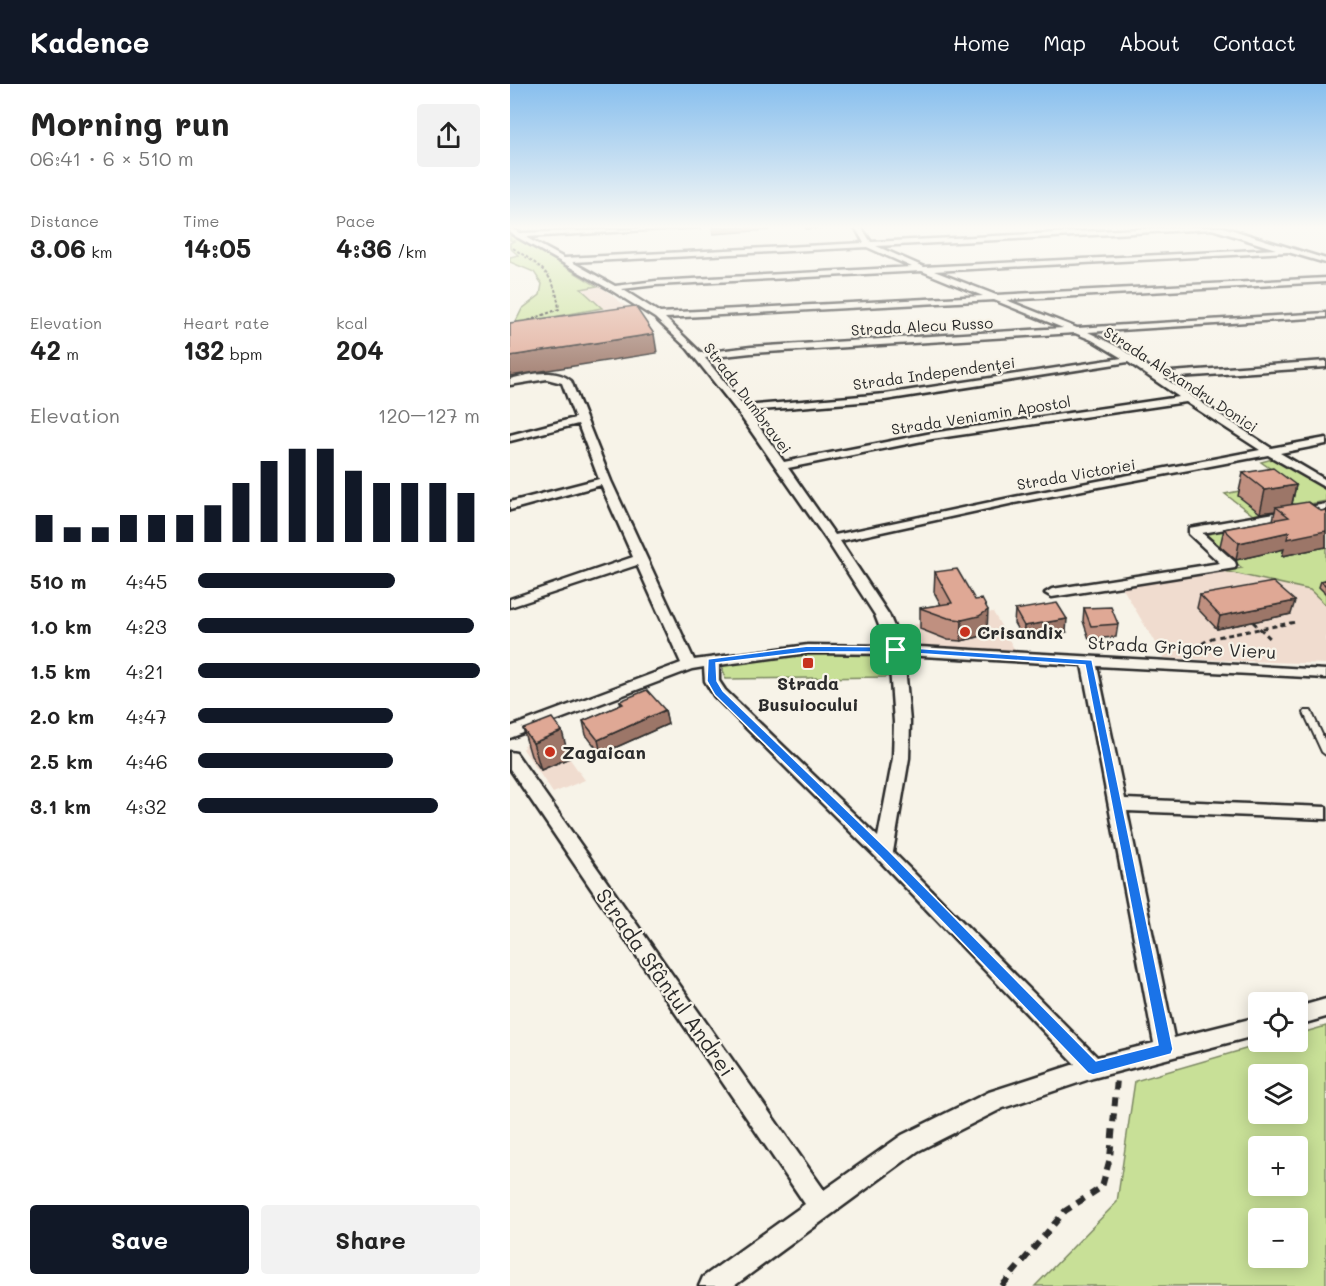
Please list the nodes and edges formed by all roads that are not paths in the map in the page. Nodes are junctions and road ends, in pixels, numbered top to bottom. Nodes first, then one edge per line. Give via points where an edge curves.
1 (605, 283) edge
2 (655, 283) edge
3 (959, 283) edge
4 (1266, 283) edge
5 (614, 288) junction
6 (995, 297) junction
7 (1326, 315) edge
8 (658, 316) junction
9 (1074, 330) junction
10 (700, 356) junction
11 (1130, 359) junction
12 (1326, 364) edge
13 (1154, 376) junction
14 (510, 382) edge
15 (1187, 399) junction
16 (741, 409) junction
17 (580, 420) junction
18 (510, 438) edge
19 (1326, 441) edge
20 (1272, 453) junction
21 (780, 466) junction
22 (605, 481) junction
23 (1326, 486) edge
24 (510, 506) edge
25 (1326, 508) edge
26 (832, 539) junction
27 (641, 559) junction
28 (1052, 593) dead end
29 (510, 603) edge
30 (896, 650) junction
31 (711, 661) junction
32 (1089, 662) junction
33 (689, 665) junction
34 (1326, 674) edge
35 (1308, 713) dead end
36 (510, 733) edge
37 (1326, 752) edge
38 (510, 757) edge
39 (1117, 805) junction
40 (1326, 813) edge
41 (884, 854) junction
42 (1326, 1008) edge
43 (1308, 1013) edge
44 (1248, 1028) edge
45 (1166, 1049) junction
46 (1093, 1068) junction
47 (822, 1208) junction
48 (712, 1286) edge

1 - 5 street, Strada Dumbravei
2 - 5 street
3 - 6 street, Strada Alexandru Donici
4 - 6 street
5 - 8 street, Strada Dumbravei
6 - 8 street
6 - 9 street, Strada Alexandru Donici
7 - 9 street, Strada Alecu Russo
8 - 10 street, Strada Dumbravei
9 - 10 street, Strada Alecu Russo
9 - 11 street, Strada Alexandru Donici
10 - 16 street, Strada Dumbravei
11 - 13 street, Strada Alexandru Donici
11 - 16 street, Strada Independenţei via 885,396
12 - 13 street
13 - 15 street, Strada Alexandru Donici
14 - 17 street via 562,378
15 - 20 street, Strada Alexandru Donici
15 - 21 street, Strada Veniamin Apostol via 966,431
16 - 21 street, Strada Dumbravei
17 - 18 street
17 - 22 street
19 - 20 street, Strada Victoriei
20 - 23 street, Strada Alexandru Donici
20 - 26 street, Strada Victoriei
21 - 26 street, Strada Dumbravei
22 - 24 street
22 - 27 street
25 - 28 street via 1193,531 1230,565
26 - 30 street, Strada Dumbravei via 882,615
27 - 29 street
27 - 33 street
30 - 31 street, Strada Grigore Vieru via 808,649
30 - 32 street, Strada Grigore Vieru
30 - 41 street, Strada Dumbravei via 901,758
31 - 33 street, Strada Grigore Vieru
31 - 41 street via 712,681 719,693
32 - 34 street, Strada Grigore Vieru
32 - 39 street
33 - 36 street, Strada Grigore Vieru
35 - 37 lane
38 - 47 street, Strada Sfântul Andrei
39 - 40 street
39 - 45 street
41 - 46 street
42 - 43 street
44 - 45 street
45 - 46 street
46 - 47 street via 997,1099 910,1143
47 - 48 street

